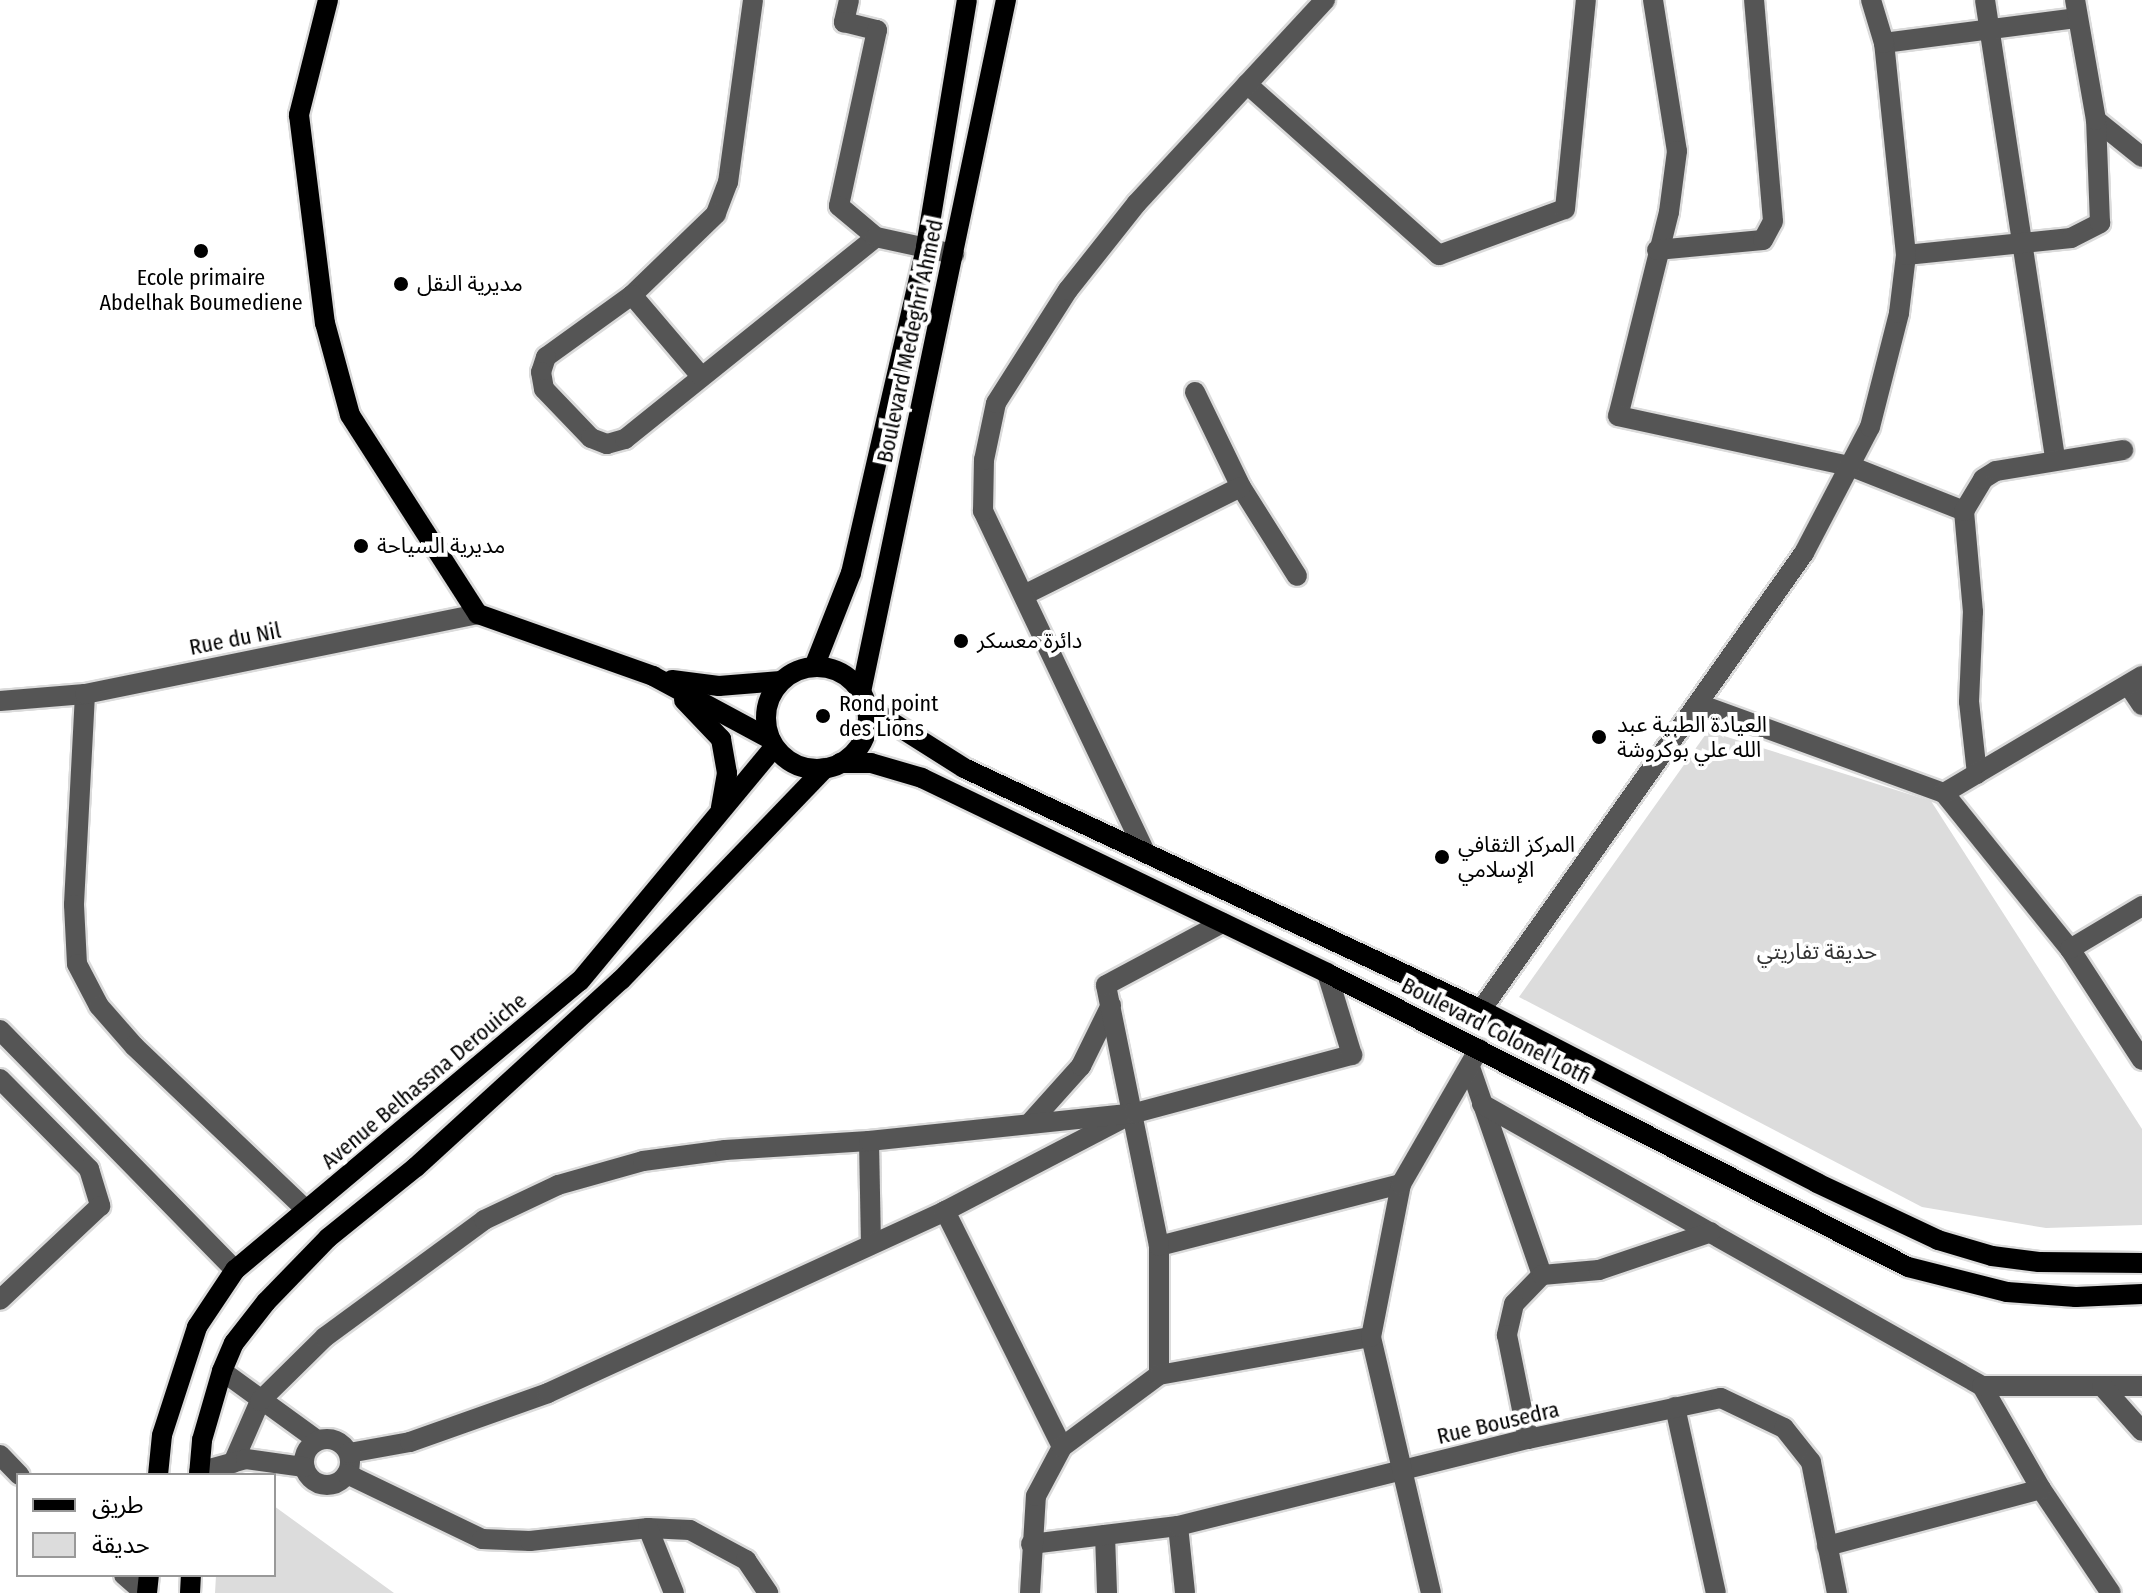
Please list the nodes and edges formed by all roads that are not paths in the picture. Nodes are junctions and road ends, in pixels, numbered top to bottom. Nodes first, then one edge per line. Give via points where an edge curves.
1 (328, 0) edge
2 (753, 0) edge
3 (849, 0) edge
4 (967, 0) edge
5 (1006, 0) edge
6 (1325, 0) edge
7 (1586, 0) edge
8 (1754, 0) edge
9 (1871, 0) edge
10 (1985, 0) edge
11 (1661, 3) edge
12 (2076, 9) edge
13 (1992, 29) junction
14 (1884, 43) junction
15 (1247, 84) junction
16 (2096, 120) junction
17 (2142, 157) edge
18 (876, 237) junction
19 (2022, 242) junction
20 (926, 247) junction
21 (1657, 250) junction
22 (954, 254) junction
23 (1906, 255) junction
24 (632, 295) junction
25 (701, 376) junction
26 (1195, 392) dead end
27 (2123, 450) dead end
28 (2055, 460) junction
29 (1850, 466) junction
30 (1241, 487) junction
31 (1964, 511) junction
32 (1297, 576) dead end
33 (1024, 595) junction
34 (478, 614) junction
35 (814, 667) junction
36 (653, 676) junction
37 (781, 681) junction
38 (2135, 681) edge
39 (85, 694) junction
40 (864, 699) junction
41 (0, 701) edge
42 (1699, 704) junction
43 (2142, 705) edge
44 (772, 743) junction
45 (833, 766) junction
46 (1977, 774) junction
47 (1944, 793) junction
48 (721, 812) junction
49 (1145, 852) junction
50 (2142, 906) edge
51 (1222, 923) junction
52 (2070, 949) junction
53 (1327, 973) junction
54 (1111, 1005) junction
55 (1481, 1010) junction
56 (0, 1030) edge
57 (1479, 1049) junction
58 (2142, 1060) edge
59 (1471, 1070) junction
60 (0, 1079) edge
61 (1482, 1104) junction
62 (1135, 1113) junction
63 (1029, 1124) junction
64 (869, 1141) junction
65 (1401, 1184) junction
66 (306, 1210) junction
67 (945, 1211) junction
68 (1711, 1232) junction
69 (871, 1244) junction
70 (1159, 1246) junction
71 (2142, 1263) edge
72 (235, 1270) junction
73 (1542, 1275) junction
74 (2142, 1294) edge
75 (0, 1300) edge
76 (1371, 1337) junction
77 (222, 1371) junction
78 (1159, 1375) junction
79 (1982, 1386) junction
80 (2102, 1386) junction
81 (2142, 1386) edge
82 (260, 1401) junction
83 (1675, 1407) junction
84 (2142, 1431) edge
85 (1528, 1439) junction
86 (317, 1440) junction
87 (1062, 1447) junction
88 (349, 1453) junction
89 (0, 1455) edge
90 (233, 1463) junction
91 (304, 1467) junction
92 (1401, 1471) junction
93 (17, 1473) edge
94 (158, 1473) edge
95 (199, 1473) edge
96 (202, 1473) edge
97 (347, 1474) junction
98 (2041, 1489) junction
99 (1178, 1526) junction
100 (648, 1528) junction
101 (1105, 1535) junction
102 (1031, 1544) junction
103 (1827, 1546) junction
104 (126, 1577) edge
105 (146, 1593) edge
106 (674, 1593) edge
107 (768, 1593) edge
108 (1030, 1593) edge
109 (1107, 1593) edge
110 (1185, 1593) edge
111 (1431, 1593) edge
112 (1716, 1593) edge
113 (1837, 1593) edge
114 (2111, 1593) edge

1 - 34 main road via 299,115 325,323 350,415
2 - 24 street via 728,182 716,214
3 - 18 street via 844,22 877,30 839,206
4 - 20 main road, Boulevard Medeghri Ahmed
5 - 22 main road, Boulevard Medeghri Ahmed
6 - 15 street
7 - 15 street via 1565,209 1439,255
8 - 21 street via 1773,221 1763,240
9 - 14 street
10 - 13 street
11 - 21 street via 1677,151
12 - 13 street
12 - 16 street
13 - 14 street
13 - 19 street
14 - 23 street
15 - 33 street via 1137,203 1088,265 996,403 984,460 983,511
16 - 17 street
16 - 19 street via 2100,223 2071,238
18 - 20 street
18 - 25 street
19 - 23 street
19 - 28 street
20 - 22 street
20 - 35 main road, Boulevard Medeghri Ahmed via 851,573
21 - 29 street via 1618,416
22 - 40 main road, Boulevard Medeghri Ahmed
23 - 29 street via 1886,373 1870,427
24 - 25 street
24 - 25 street via 546,357 541,372 544,389 591,438 607,444 625,439
26 - 30 street
27 - 28 street
28 - 31 street via 1996,471 1983,479
29 - 31 street
29 - 42 street via 1804,553
30 - 32 street
30 - 33 street
31 - 46 street via 1973,612 1969,702
33 - 49 street
34 - 36 main road
34 - 39 street, Rue du Nil
35 - 37 main road
35 - 40 main road via 841,673
36 - 37 main road via 719,686
36 - 44 main road
36 - 48 main road via 696,710 721,739 727,773
37 - 44 main road via 766,709
38 - 43 street
38 - 46 street
39 - 41 street, Rue du Nil
39 - 66 street via 74,905 77,964 99,1006 134,1046
40 - 45 main road via 863,739
40 - 49 main road, Boulevard Colonel Lotfi via 964,768
42 - 47 street
42 - 55 street
44 - 45 main road via 796,765
44 - 48 main road, Avenue Belhassna Derouiche
45 - 51 main road, Boulevard Colonel Lotfi via 871,763 922,778
45 - 77 main road via 621,980 416,1167 328,1238 266,1302 234,1343
46 - 47 street
47 - 52 street
48 - 66 main road, Avenue Belhassna Derouiche via 580,981
49 - 55 main road, Boulevard Colonel Lotfi
50 - 52 street
51 - 53 main road, Boulevard Colonel Lotfi
51 - 54 street via 1106,985
52 - 58 street
53 - 57 main road, Boulevard Colonel Lotfi
53 - 62 street via 1352,1055
54 - 62 street
54 - 63 street via 1081,1066
55 - 71 main road, Boulevard Colonel Lotfi via 1938,1240 1992,1256 2039,1262
56 - 72 street
57 - 59 street
57 - 74 main road, Boulevard Colonel Lotfi via 1908,1267 2007,1292
59 - 61 street
59 - 65 street
60 - 75 street via 89,1169 100,1206
61 - 68 street
61 - 73 street
62 - 63 street
62 - 67 street
62 - 70 street
63 - 64 street
64 - 69 street
64 - 82 street via 643,1161 558,1185 484,1220 325,1337
65 - 70 street
65 - 76 street
66 - 72 main road, Avenue Belhassna Derouiche
67 - 69 street
67 - 87 street
68 - 73 street via 1599,1270
68 - 79 street
69 - 88 street via 548,1393 410,1442
70 - 78 street
72 - 94 main road, Avenue Belhassna Derouiche via 197,1327 162,1435
73 - 85 street via 1514,1304 1507,1335
76 - 78 street
76 - 92 street
77 - 82 street
77 - 95 main road via 202,1440
78 - 87 street
79 - 80 street
79 - 98 street
80 - 81 street
80 - 84 street
82 - 86 street
82 - 90 street
83 - 85 street, Rue Bousedra
83 - 103 street, Rue Bousedra via 1721,1398 1784,1428 1811,1462
83 - 112 street
85 - 92 street, Rue Bousedra
86 - 88 street via 332,1439
86 - 91 street via 305,1451
87 - 102 street via 1036,1496
88 - 97 street
89 - 93 street
90 - 91 street via 281,1461
90 - 96 street
91 - 97 street via 312,1480 327,1485
92 - 99 street, Rue Bousedra
92 - 111 street
97 - 100 street via 482,1539 530,1541
98 - 103 street
98 - 114 street
99 - 101 street, Rue Bousedra
99 - 110 street
100 - 106 street
100 - 107 street via 690,1530 746,1560
101 - 102 street, Rue Bousedra
101 - 109 street
102 - 108 street
103 - 113 street
104 - 105 street

